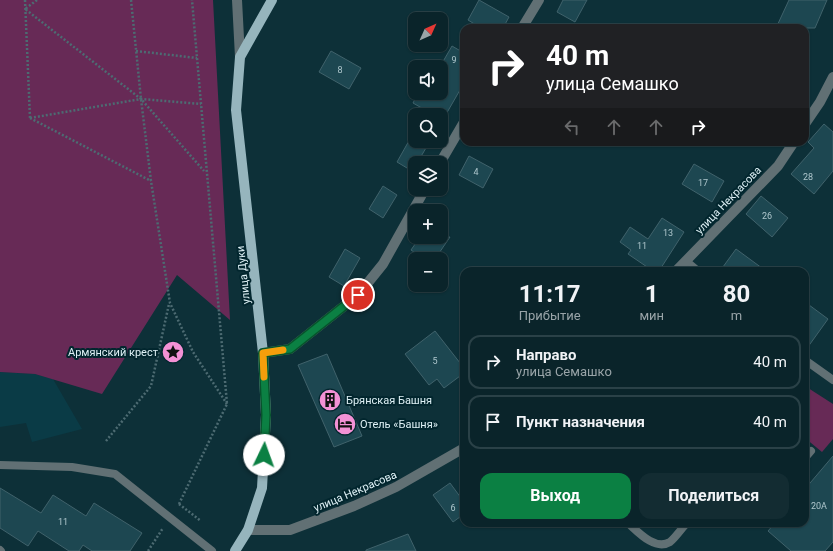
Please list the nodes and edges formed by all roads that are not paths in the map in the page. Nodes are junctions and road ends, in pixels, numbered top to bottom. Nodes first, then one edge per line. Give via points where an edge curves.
1 (237, 0) edge
2 (272, 0) edge
3 (539, 0) edge
4 (524, 24) edge
5 (240, 57) junction
6 (833, 77) edge
7 (809, 118) edge
8 (460, 129) edge
9 (791, 146) edge
10 (444, 156) edge
11 (421, 196) edge
12 (686, 261) junction
13 (680, 267) edge
14 (693, 267) edge
15 (263, 353) junction
16 (809, 363) edge
17 (833, 380) edge
18 (460, 450) edge
19 (811, 451) dead end
20 (809, 453) edge
21 (0, 465) edge
22 (633, 527) edge
23 (682, 527) edge
24 (248, 530) junction
25 (212, 551) edge
26 (235, 551) edge

1 - 5 street
2 - 5 main road, улица Дуки
3 - 4 street
5 - 15 main road, улица Дуки via 236,110
6 - 7 street
8 - 10 street
9 - 12 street, улица Некрасова via 778,166
11 - 15 street via 382,264 358,295 290,349
12 - 13 street, улица Некрасова
12 - 14 lane
15 - 24 main road, улица Дуки via 266,415 262,488
16 - 17 lane
18 - 24 street, улица Некрасова via 396,487 354,506 290,530
19 - 20 lane
21 - 25 lane via 72,466 115,474
22 - 23 lane via 652,544 658,545 668,543
24 - 26 main road, улица Дуки

